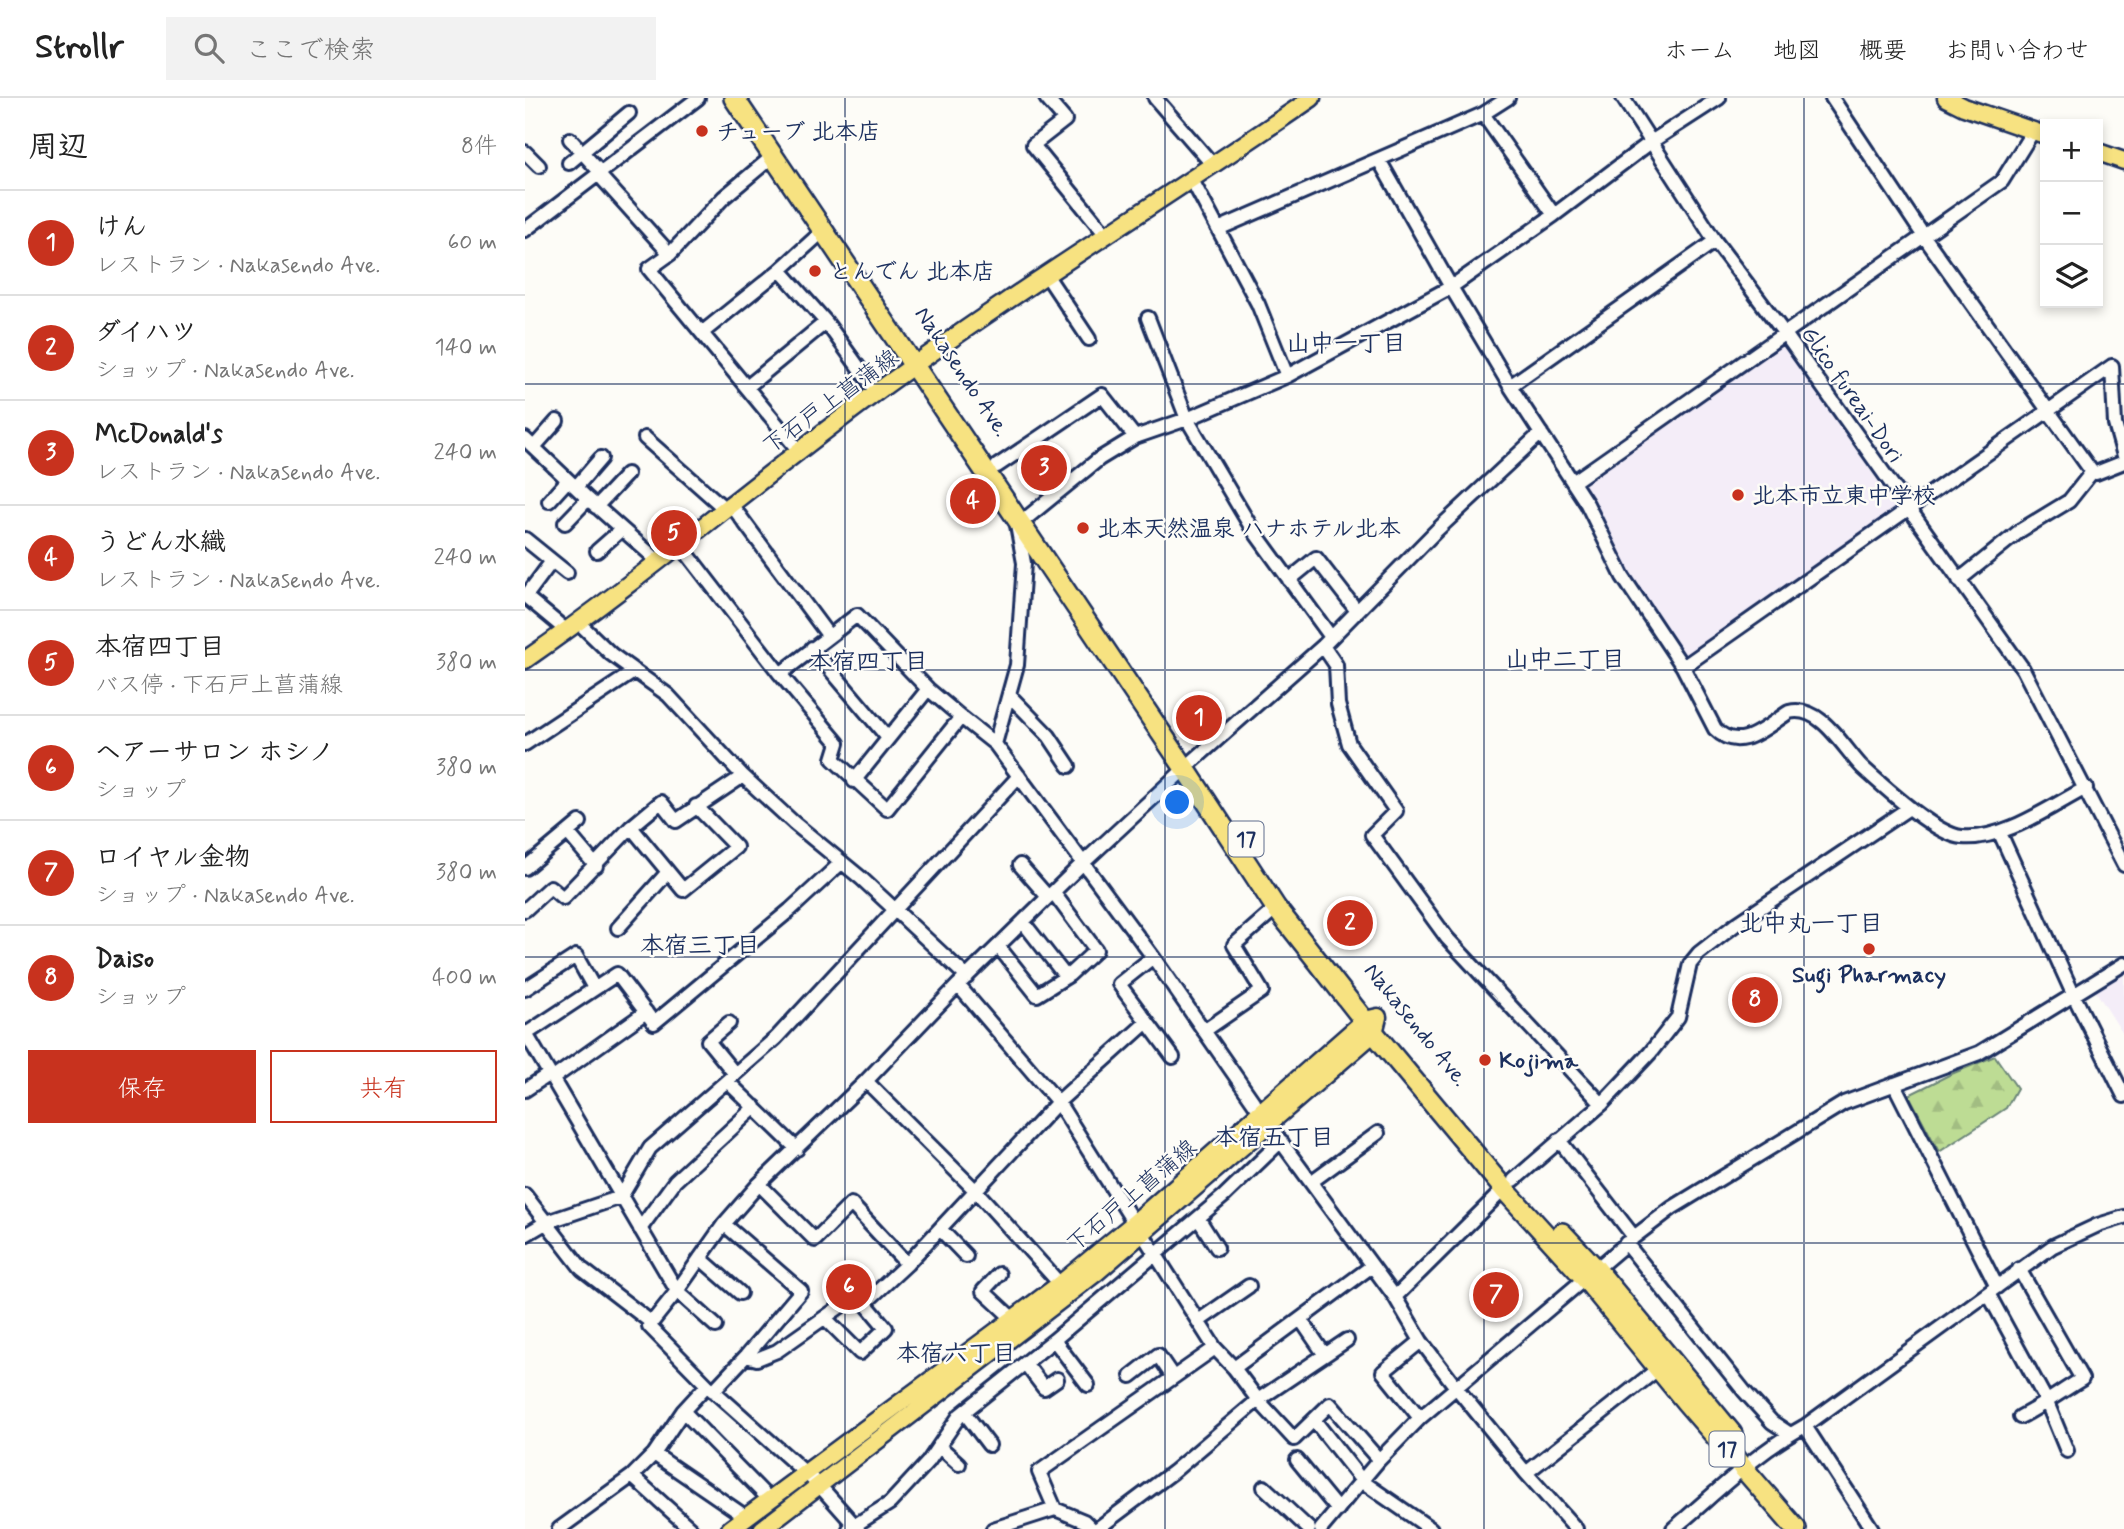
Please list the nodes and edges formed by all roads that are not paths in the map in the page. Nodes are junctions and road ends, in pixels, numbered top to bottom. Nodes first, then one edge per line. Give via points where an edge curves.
1 (698, 98) edge
2 (734, 98) edge
3 (749, 98) edge
4 (1046, 98) edge
5 (1155, 98) edge
6 (1312, 98) edge
7 (1508, 98) edge
8 (1623, 98) edge
9 (1719, 98) edge
10 (1832, 98) edge
11 (1946, 98) edge
12 (629, 113) dead end
13 (1483, 114) junction
14 (2039, 133) edge
15 (570, 139) dead end
16 (1651, 142) junction
17 (525, 152) edge
18 (582, 152) junction
19 (2103, 154) edge
20 (773, 156) junction
21 (1379, 160) junction
22 (2124, 161) edge
23 (569, 163) dead end
24 (1213, 165) junction
25 (539, 166) dead end
26 (600, 174) junction
27 (1192, 180) junction
28 (1554, 215) junction
29 (1218, 229) junction
30 (525, 230) edge
31 (823, 231) junction
32 (1923, 235) junction
33 (1107, 236) junction
34 (1715, 241) junction
35 (670, 254) junction
36 (780, 270) junction
37 (1047, 276) junction
38 (1451, 287) junction
39 (1148, 318) dead end
40 (826, 322) junction
41 (703, 332) junction
42 (1785, 334) junction
43 (1089, 339) dead end
44 (920, 363) junction
45 (1287, 376) junction
46 (1510, 386) junction
47 (747, 387) junction
48 (877, 393) junction
49 (2048, 412) junction
50 (1187, 419) junction
51 (557, 421) dead end
52 (1541, 433) junction
53 (1135, 437) junction
54 (645, 438) dead end
55 (527, 441) edge
56 (799, 451) junction
57 (2124, 456) edge
58 (601, 458) dead end
59 (2124, 462) edge
60 (997, 466) junction
61 (2092, 472) junction
62 (627, 474) dead end
63 (1573, 482) junction
64 (572, 483) junction
65 (549, 500) dead end
66 (592, 503) junction
67 (727, 506) junction
68 (1908, 508) junction
69 (1023, 517) junction
70 (565, 523) dead end
71 (622, 529) junction
72 (525, 539) edge
73 (679, 543) junction
74 (597, 551) dead end
75 (657, 560) junction
76 (552, 561) junction
77 (567, 573) dead end
78 (1289, 580) junction
79 (1959, 580) junction
80 (525, 596) edge
81 (1357, 611) junction
82 (573, 627) junction
83 (828, 635) junction
84 (1327, 641) junction
85 (812, 648) junction
86 (525, 660) edge
87 (1683, 667) junction
88 (635, 671) junction
89 (780, 674) junction
90 (928, 688) junction
91 (1010, 695) junction
92 (961, 717) junction
93 (888, 738) junction
94 (525, 744) edge
95 (995, 744) junction
96 (1189, 765) junction
97 (1069, 766) dead end
98 (743, 776) junction
99 (1019, 776) junction
100 (854, 781) junction
101 (2086, 788) junction
102 (696, 806) junction
103 (1909, 808) junction
104 (580, 822) dead end
105 (631, 827) junction
106 (568, 833) junction
107 (2000, 833) junction
108 (842, 862) junction
109 (1084, 862) junction
110 (1020, 865) dead end
111 (2124, 865) edge
112 (596, 866) junction
113 (525, 868) edge
114 (668, 872) junction
115 (1051, 895) junction
116 (895, 908) junction
117 (1276, 908) junction
118 (525, 910) edge
119 (1023, 922) junction
120 (618, 928) dead end
121 (998, 946) junction
122 (1153, 957) junction
123 (2124, 964) edge
124 (1066, 978) junction
125 (962, 981) junction
126 (594, 988) junction
127 (525, 989) edge
128 (2074, 996) junction
129 (646, 1012) junction
130 (1147, 1022) junction
131 (729, 1023) dead end
132 (1373, 1023) junction
133 (1204, 1031) junction
134 (526, 1033) edge
135 (1173, 1057) dead end
136 (551, 1077) junction
137 (731, 1077) junction
138 (866, 1081) junction
139 (1894, 1084) junction
140 (525, 1090) edge
141 (2124, 1096) edge
142 (1058, 1102) junction
143 (1602, 1104) junction
144 (755, 1107) junction
145 (1265, 1118) junction
146 (1378, 1133) dead end
147 (1559, 1140) junction
148 (1281, 1141) junction
149 (797, 1149) junction
150 (1311, 1182) junction
151 (759, 1184) junction
152 (1509, 1185) junction
153 (976, 1191) junction
154 (525, 1195) edge
155 (621, 1197) junction
156 (2124, 1217) edge
157 (1198, 1218) junction
158 (547, 1222) junction
159 (724, 1224) junction
160 (640, 1228) junction
161 (1138, 1228) junction
162 (940, 1229) junction
163 (525, 1235) edge
164 (1630, 1240) junction
165 (1217, 1248) dead end
166 (1156, 1253) junction
167 (966, 1256) dead end
168 (701, 1258) junction
169 (907, 1264) junction
170 (1373, 1266) junction
171 (2019, 1269) junction
172 (999, 1274) dead end
173 (1591, 1274) junction
174 (1249, 1286) dead end
175 (1065, 1288) junction
176 (677, 1291) junction
177 (1993, 1291) junction
178 (740, 1293) dead end
179 (1395, 1297) junction
180 (865, 1303) junction
181 (1087, 1311) junction
182 (825, 1318) junction
183 (1013, 1319) junction
184 (1200, 1320) junction
185 (1301, 1320) junction
186 (652, 1323) junction
187 (716, 1326) dead end
188 (1054, 1340) junction
189 (1347, 1340) dead end
190 (1421, 1341) junction
191 (1215, 1348) junction
192 (1325, 1355) junction
193 (746, 1356) junction
194 (1025, 1363) junction
195 (1234, 1368) junction
196 (1658, 1368) junction
197 (1131, 1376) dead end
198 (1173, 1377) junction
199 (1057, 1379) dead end
200 (1088, 1385) dead end
201 (1455, 1386) junction
202 (710, 1388) junction
203 (1258, 1400) junction
204 (2046, 1400) junction
205 (683, 1411) junction
206 (964, 1412) junction
207 (2020, 1417) dead end
208 (1420, 1418) junction
209 (1314, 1420) junction
210 (1805, 1426) junction
211 (1790, 1434) junction
212 (989, 1445) dead end
213 (939, 1446) junction
214 (2067, 1451) dead end
215 (655, 1454) junction
216 (1297, 1460) dead end
217 (1379, 1460) junction
218 (1748, 1463) junction
219 (959, 1464) dead end
220 (804, 1472) junction
221 (1526, 1473) junction
222 (632, 1476) junction
223 (1363, 1482) junction
224 (819, 1485) junction
225 (1264, 1487) dead end
226 (769, 1499) junction
227 (1055, 1509) junction
228 (1338, 1510) junction
229 (746, 1517) junction
230 (853, 1527) edge
231 (1088, 1527) edge
232 (559, 1529) edge
233 (691, 1529) edge
234 (730, 1529) edge
235 (762, 1529) edge
236 (993, 1529) edge
237 (1309, 1529) edge
238 (1321, 1529) edge
239 (1431, 1529) edge
240 (1576, 1529) edge
241 (1673, 1529) edge
242 (1796, 1529) edge
243 (1811, 1529) edge
244 (1872, 1529) edge

1 - 26 street
2 - 20 highway, Nakasendo Ave. / 17
3 - 44 highway, Nakasendo Ave. / 17
4 - 33 street via 1065,120 1033,145
5 - 24 street
6 - 24 main road, 下石戸上菖蒲線
7 - 13 street
8 - 16 street, Glico fureai-Dori
9 - 16 street
10 - 32 street
11 - 14 main road
12 - 18 street
13 - 21 street
13 - 28 street
14 - 32 street via 2002,181
15 - 18 street
16 - 28 street
16 - 34 street, Glico fureai-Dori
17 - 25 street
18 - 23 street
18 - 26 street
19 - 22 main road
20 - 31 highway, Nakasendo Ave. / 17
20 - 35 street via 724,197
21 - 29 street
21 - 38 street
24 - 27 main road, 下石戸上菖蒲線
26 - 30 street
26 - 35 street
27 - 29 street
27 - 33 main road, 下石戸上菖蒲線
28 - 38 street
29 - 45 street via 1258,304
31 - 36 street
31 - 44 highway, Nakasendo Ave. / 17
32 - 42 street
32 - 49 street
33 - 37 main road, 下石戸上菖蒲線
34 - 42 street, Glico fureai-Dori
34 - 46 street
35 - 41 street via 649,269
36 - 40 street
36 - 41 street
37 - 43 street
37 - 44 main road, 下石戸上菖蒲線
38 - 45 street
38 - 46 street
39 - 50 street
40 - 47 street
40 - 48 street
41 - 47 street
42 - 63 street
42 - 68 street, Glico fureai-Dori
44 - 48 main road, 下石戸上菖蒲線
44 - 60 highway, Nakasendo Ave. / 17
44 - 69 highway, Nakasendo Ave. / 17
45 - 50 street
46 - 52 street
47 - 56 street
48 - 56 main road, 下石戸上菖蒲線
49 - 57 street via 2112,366 2115,424
49 - 61 street
49 - 68 street
50 - 53 street
50 - 78 street via 1251,527
51 - 55 street
52 - 63 street
52 - 81 street
53 - 60 street via 1102,395
53 - 69 street via 1099,458
54 - 67 street
55 - 64 street
56 - 67 main road, 下石戸上菖蒲線
58 - 64 street
59 - 61 street
60 - 69 highway, Nakasendo Ave. / 17
61 - 79 street via 2069,501 2021,530
62 - 66 street
63 - 87 street via 1598,523 1620,581
64 - 65 street
64 - 66 street
66 - 70 street
66 - 71 street
67 - 73 main road, 下石戸上菖蒲線
67 - 83 street
68 - 79 street, Glico fureai-Dori
68 - 87 street
69 - 91 street via 1017,530 1024,563 1017,664
69 - 96 highway, Nakasendo Ave. / 17
71 - 74 street
71 - 75 street
72 - 76 street
73 - 75 main road, 下石戸上菖蒲線
73 - 89 street
75 - 82 main road, 下石戸上菖蒲線
76 - 77 street
76 - 80 street
78 - 81 street via 1316,558
78 - 84 street
79 - 101 street, Glico fureai-Dori via 2023,669
80 - 82 street
81 - 84 street
82 - 86 main road, 下石戸上菖蒲線
82 - 88 street
83 - 85 street
83 - 90 street via 857,615
84 - 96 street
84 - 143 street via 1336,664 1338,704 1349,744 1396,811 1372,835 1447,938
85 - 89 street
85 - 93 street
87 - 103 street via 1723,737 1736,741 1751,737 1789,712 1808,714 1829,727 1862,766
88 - 94 street
88 - 98 street via 669,695
89 - 100 street via 838,743 833,759
90 - 92 street
90 - 93 street
91 - 95 street
91 - 97 street via 1049,736
92 - 95 street
92 - 100 street via 887,809
93 - 100 street
95 - 99 street
96 - 109 street
96 - 117 highway, Nakasendo Ave. / 17
96 - 132 highway, Nakasendo Ave. / 17
98 - 102 street
98 - 108 street
99 - 109 street
99 - 116 street
101 - 107 street
101 - 111 street, Glico fureai-Dori
102 - 105 street via 676,821 661,802
102 - 114 street via 736,848 683,890
103 - 107 street via 1948,834 1963,838
103 - 143 street via 1699,953 1690,964 1678,1017
104 - 106 street
105 - 112 street
105 - 114 street
106 - 112 street
106 - 113 street
107 - 128 street
108 - 116 street
108 - 129 street via 654,1023
109 - 115 street
109 - 122 street
110 - 115 street
112 - 118 street via 563,898 550,887
114 - 120 street
115 - 119 street
115 - 124 street via 1096,950
116 - 125 street
116 - 137 street via 776,1038
117 - 132 highway, Nakasendo Ave. / 17
117 - 133 street via 1234,945 1262,990
119 - 121 street
119 - 124 street
121 - 124 street via 1037,995
121 - 125 street
122 - 130 street via 1119,984
122 - 133 street
123 - 128 street
125 - 138 street
125 - 142 street
126 - 127 street via 576,956
126 - 129 street via 617,974
126 - 134 street
128 - 139 street via 1979,1053
128 - 141 street
129 - 136 street
130 - 135 street
130 - 142 street
131 - 137 street via 708,1041
132 - 145 main road, 下石戸上菖蒲線
132 - 152 highway, Nakasendo Ave. / 17
133 - 145 street
134 - 136 street
136 - 140 street
136 - 155 street
137 - 144 street
137 - 155 street via 650,1148
138 - 149 street
138 - 153 street
139 - 164 street via 1844,1103 1672,1208
139 - 177 street
142 - 153 street
142 - 161 street
143 - 147 street
144 - 149 street
144 - 160 street via 675,1181
145 - 148 street
145 - 161 main road, 下石戸上菖蒲線
146 - 150 street
147 - 152 street
147 - 164 street
148 - 150 street
148 - 157 street
149 - 151 street
150 - 170 street
151 - 159 street
151 - 169 street via 815,1240 851,1204
152 - 173 highway, Nakasendo Ave. / 17
152 - 179 street
153 - 162 street
153 - 175 street
154 - 158 street
155 - 158 street
155 - 160 street
156 - 171 street via 2053,1246
157 - 165 street
157 - 166 street
158 - 163 street
158 - 186 street via 582,1269
159 - 168 street
159 - 193 street via 801,1291
160 - 176 street
161 - 166 street
161 - 175 main road, 下石戸上菖蒲線
162 - 167 street
162 - 169 street
164 - 173 street
164 - 211 street via 1744,1391 1772,1422
166 - 181 street
166 - 184 street
168 - 176 street
168 - 178 street
169 - 180 street
170 - 179 street
170 - 185 street
171 - 177 street
171 - 204 street via 2082,1379
172 - 183 street via 983,1291
173 - 196 highway, Nakasendo Ave. / 17
173 - 201 street
173 - 218 highway, Nakasendo Ave. / 17
174 - 184 street
175 - 181 street
175 - 183 main road, 下石戸上菖蒲線
175 - 224 main road, 下石戸上菖蒲線
176 - 186 street
176 - 187 street
177 - 204 street
177 - 210 street
179 - 190 street
180 - 182 street via 851,1298
180 - 182 street via 886,1328 860,1353
181 - 188 street
182 - 193 street via 766,1356
183 - 220 main road, 下石戸上菖蒲線
184 - 191 street
185 - 192 street
185 - 195 street
186 - 202 street via 649,1326
188 - 194 street
188 - 200 street
189 - 192 street
190 - 201 street
190 - 208 street via 1383,1372
191 - 195 street
191 - 198 street
192 - 203 street
193 - 202 street
194 - 199 street via 1044,1388
194 - 206 street
195 - 203 street
196 - 218 highway, 17
196 - 221 street
197 - 198 street via 1158,1355
198 - 227 street via 1039,1472
201 - 208 street
201 - 221 street
202 - 205 street
202 - 220 street
203 - 209 street via 1294,1439
203 - 231 street via 1174,1472
204 - 207 street
204 - 214 street
205 - 215 street
205 - 226 street
206 - 212 street
206 - 213 street
208 - 217 street
209 - 217 street via 1330,1404
209 - 223 street
210 - 211 street
210 - 244 street
211 - 218 street
213 - 219 street
213 - 230 street via 890,1503
215 - 222 street
215 - 229 street
216 - 228 street
217 - 223 street
218 - 241 street
218 - 242 highway, 17
218 - 243 highway, Nakasendo Ave. / 17
220 - 224 street
220 - 226 main road, 下石戸上菖蒲線
221 - 240 street
222 - 232 street
222 - 233 street
223 - 228 street
223 - 239 street
224 - 230 street
224 - 235 main road, 下石戸上菖蒲線
225 - 237 street
226 - 229 main road, 下石戸上菖蒲線
227 - 231 street
227 - 236 street
228 - 238 street
229 - 234 main road, 下石戸上菖蒲線

